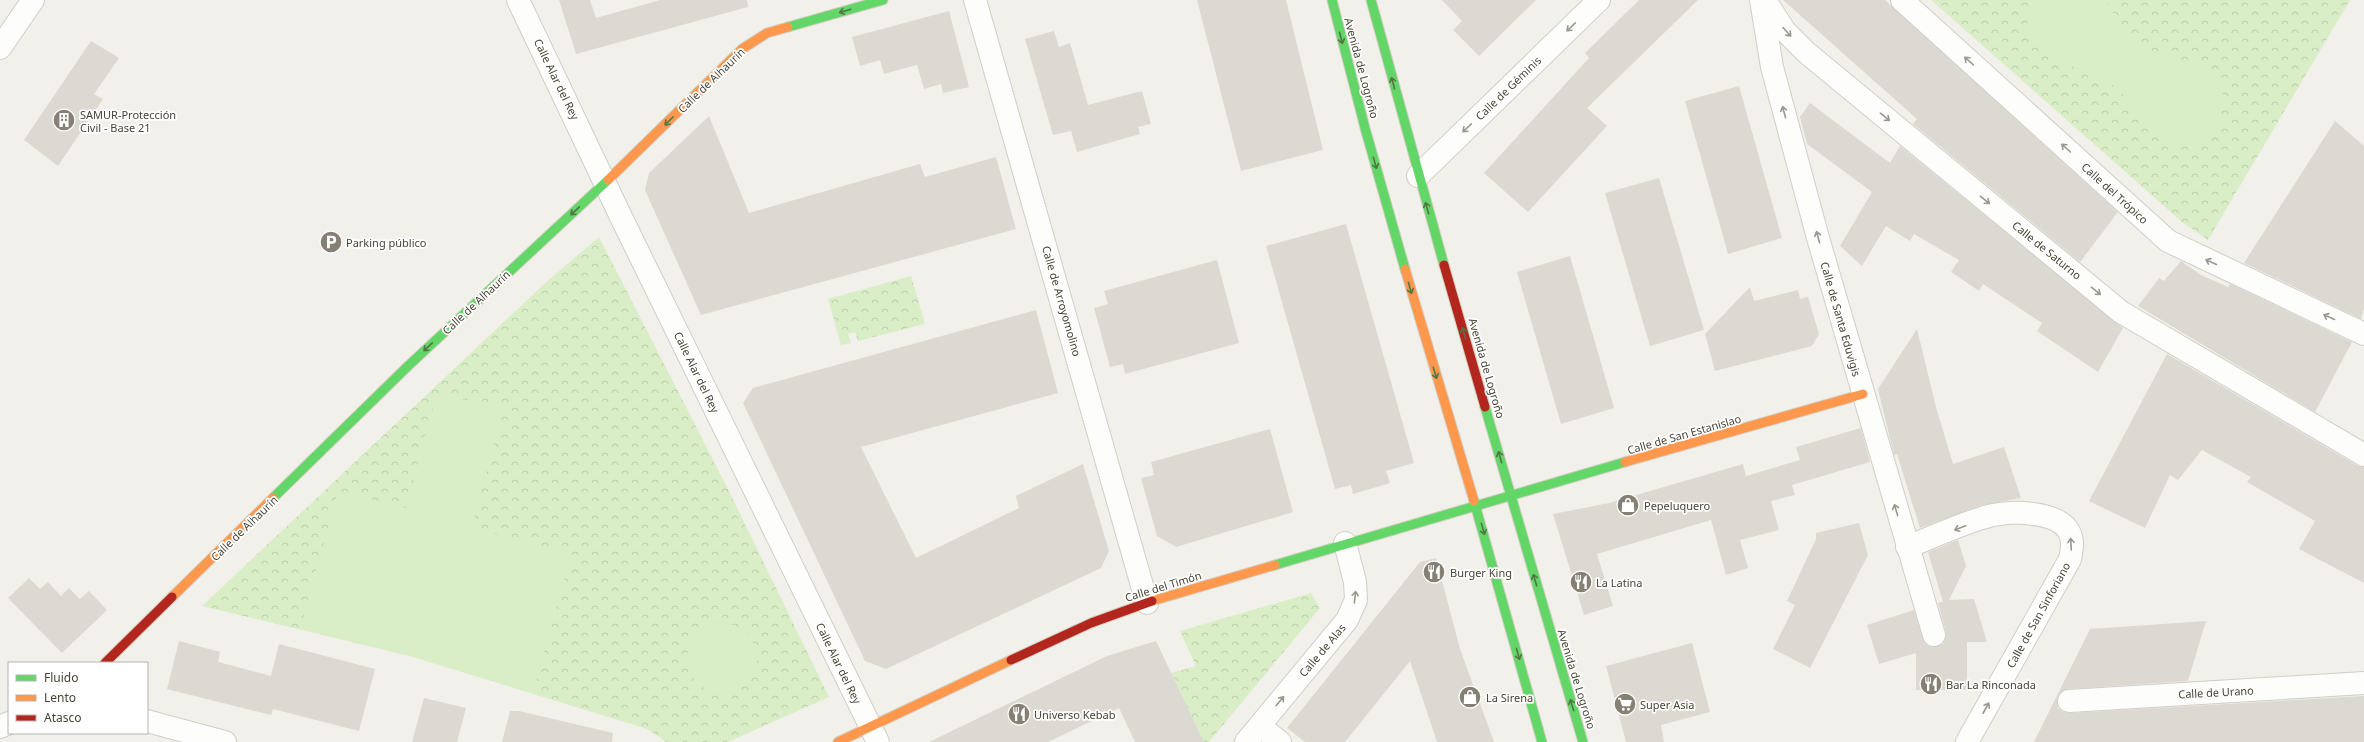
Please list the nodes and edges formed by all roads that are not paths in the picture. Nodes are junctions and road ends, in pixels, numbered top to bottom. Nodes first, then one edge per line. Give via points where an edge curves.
1 (33, 0) edge
2 (518, 0) edge
3 (883, 0) edge
4 (975, 0) edge
5 (1332, 0) edge
6 (1371, 0) edge
7 (1598, 0) edge
8 (1760, 0) edge
9 (1765, 0) edge
10 (1902, 0) edge
11 (0, 48) edge
12 (1418, 176) junction
13 (606, 182) junction
14 (2364, 334) edge
15 (1863, 394) junction
16 (2364, 455) edge
17 (1511, 495) junction
18 (1476, 505) junction
19 (1345, 543) junction
20 (1907, 547) junction
21 (1147, 603) junction
22 (1934, 635) dead end
23 (106, 662) edge
24 (2364, 683) edge
25 (2069, 701) dead end
26 (148, 721) edge
27 (874, 734) edge
28 (1253, 734) edge
29 (224, 742) edge
30 (838, 742) edge
31 (1280, 742) edge
32 (1542, 742) edge
33 (1583, 742) edge
34 (1967, 742) edge

1 - 11 street
2 - 13 street, Calle Alar del Rey
3 -> 13 street, Calle de Alhaurín via 767,33 754,40
4 - 21 street, Calle de Arroyomolino
5 -> 18 street, Avenida de Logroño via 1347,65 1416,308
12 -> 6 street, Avenida de Logroño
7 -> 12 street, Calle de Géminis
15 -> 8 street, Calle de Santa Eduvigis via 1772,67
9 -> 16 street, Calle de Saturno via 1784,30 1807,53 2121,312
14 -> 10 street, Calle del Trópico via 2168,241
17 -> 12 street, Avenida de Logroño
13 -> 23 street, Calle de Alhaurín via 408,366
13 - 27 street, Calle Alar del Rey
15 - 17 street, Calle de San Estanislao
20 -> 15 street, Calle de Santa Eduvigis
17 - 18 street, Calle del Timón
33 -> 17 street, Avenida de Logroño
18 - 19 street, Calle del Timón
18 -> 32 street, Avenida de Logroño
19 - 21 street, Calle del Timón
28 -> 19 street, Calle de Alas via 1347,620 1356,600 1355,582
20 - 22 street, Calle de Santa Eduvigis
34 -> 20 street, Calle de San Sinforiano via 2070,559 2073,543 2068,530 2056,521 2039,515 2015,513 1992,515
21 - 27 street, Calle del Timón via 1091,623
24 - 25 street, Calle de Urano
26 - 29 street
27 - 30 street, Calle del Timón
28 - 31 street

